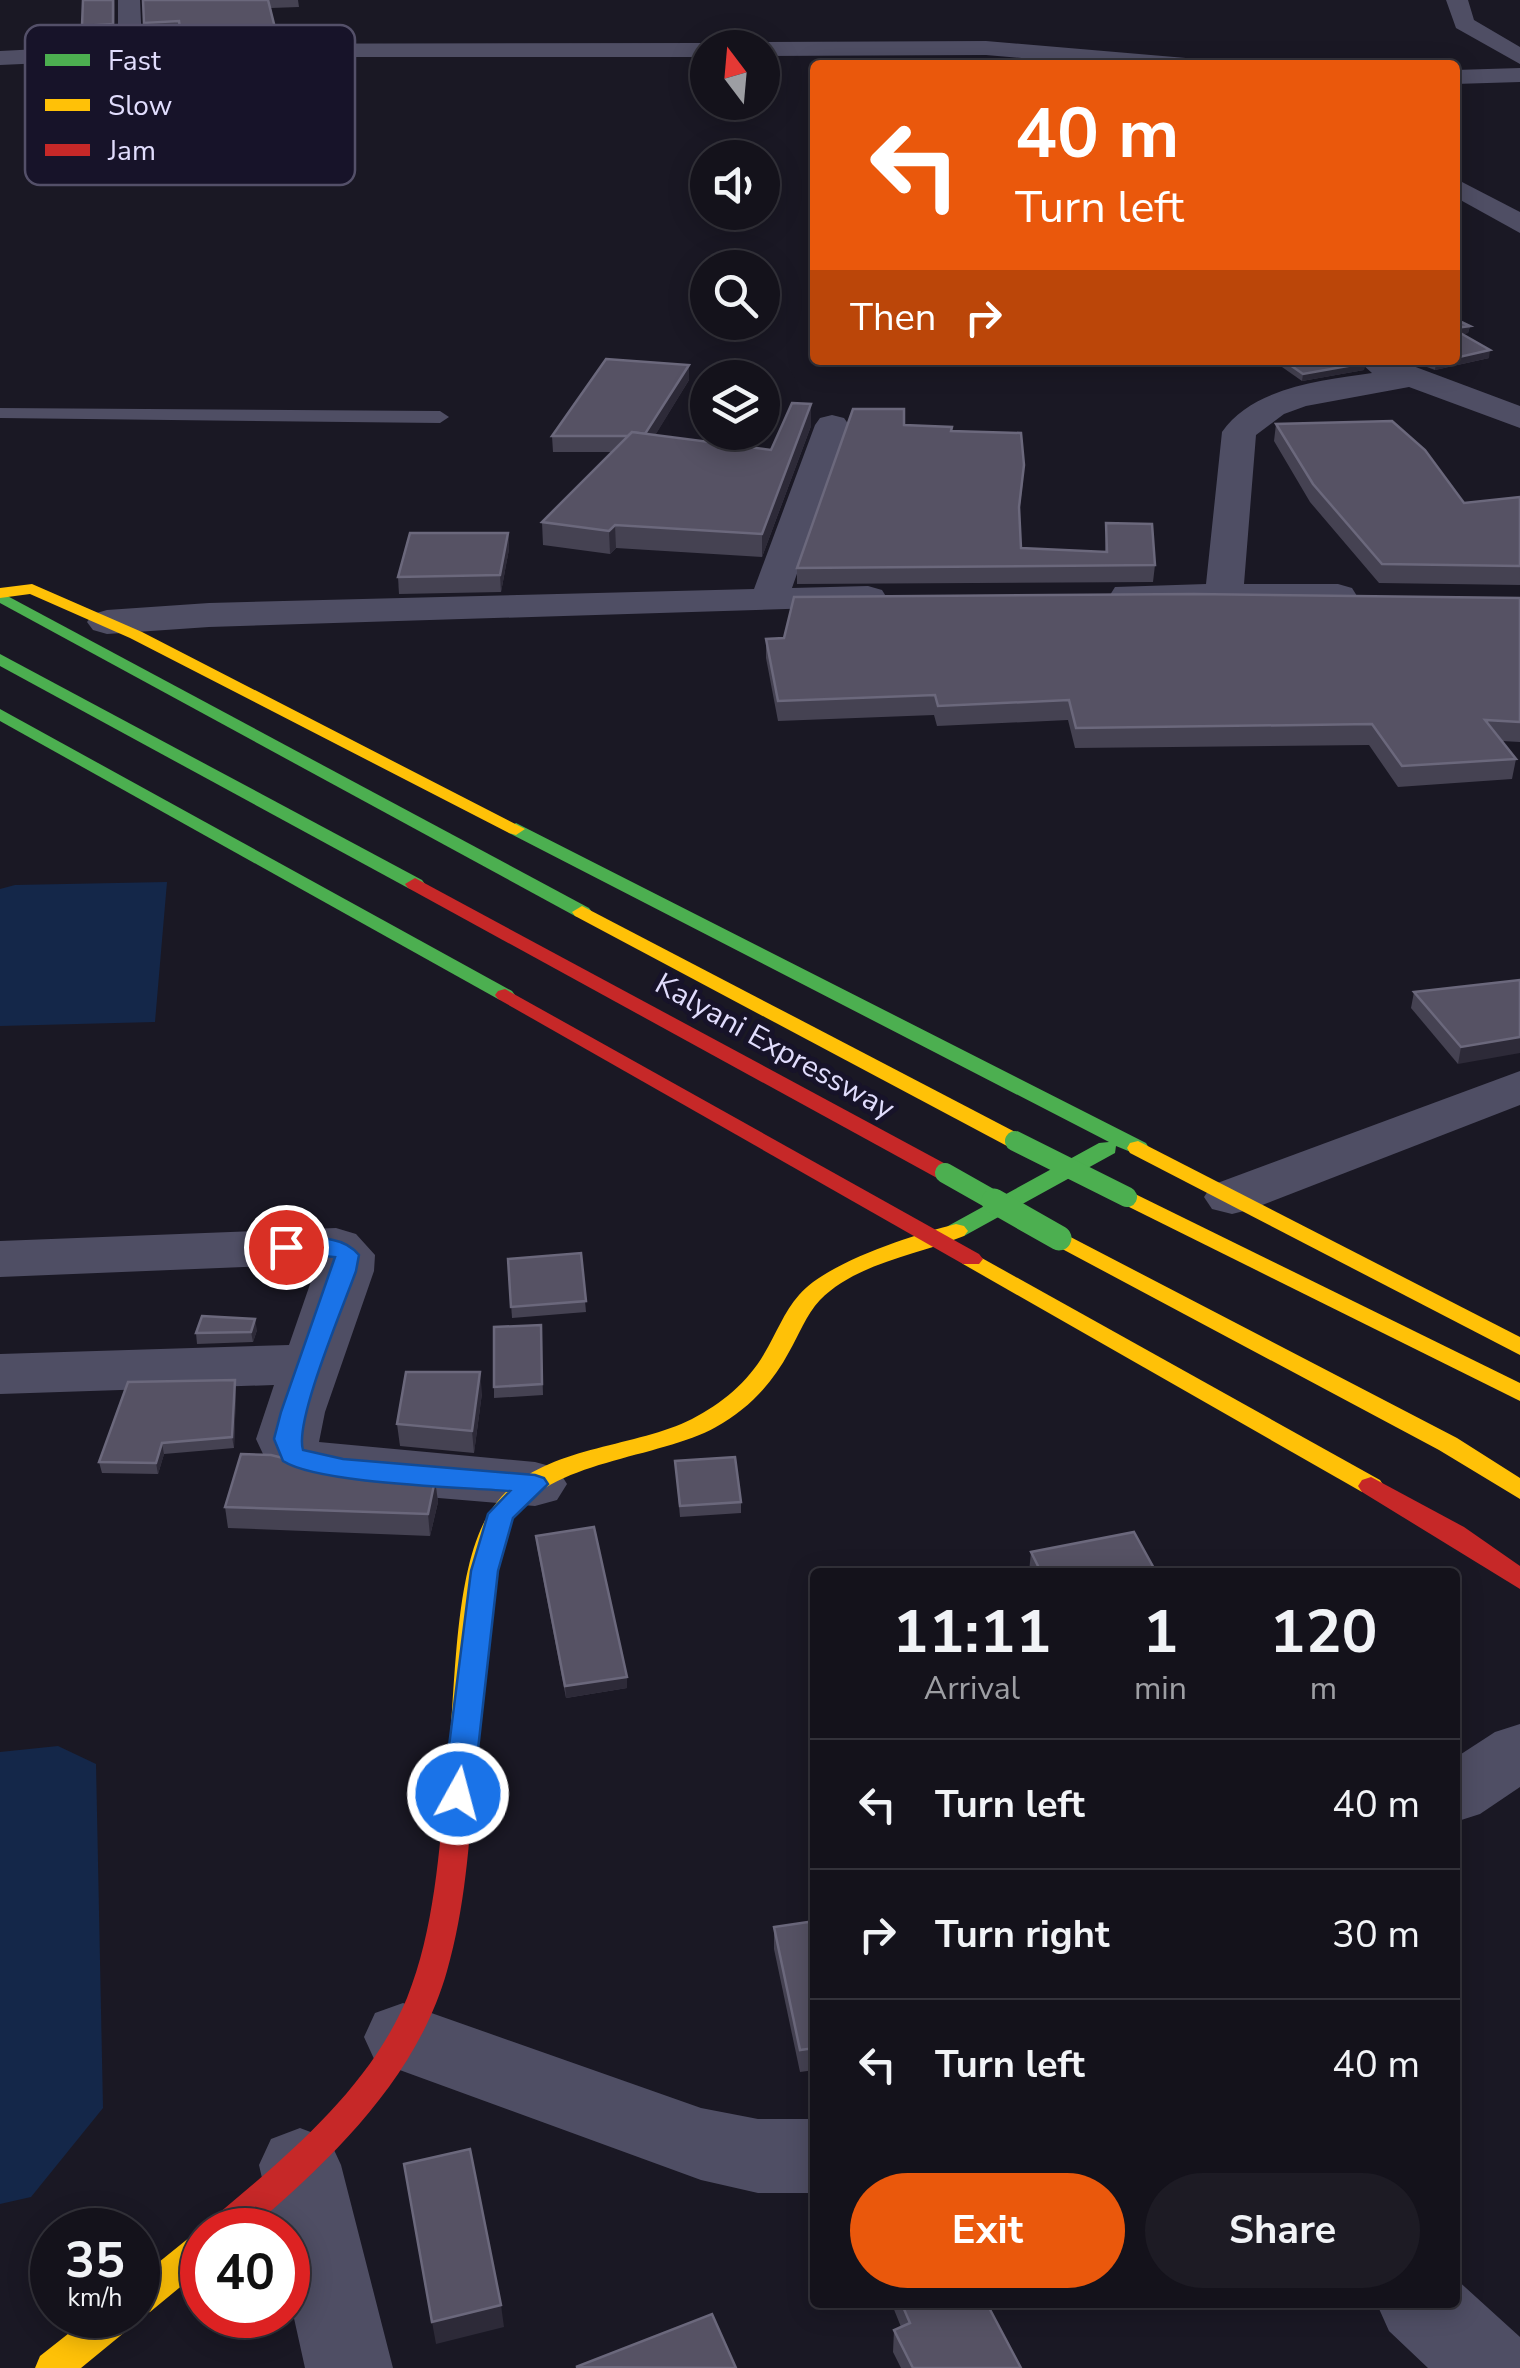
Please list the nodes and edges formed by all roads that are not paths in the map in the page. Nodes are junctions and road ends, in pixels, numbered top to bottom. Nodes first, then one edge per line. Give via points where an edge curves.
1 (129, 0) edge
2 (1457, 0) edge
3 (130, 25) edge
4 (780, 49) edge
5 (355, 50) edge
6 (690, 50) edge
7 (25, 56) edge
8 (1520, 57) edge
9 (0, 58) edge
10 (1127, 60) edge
11 (1520, 75) edge
12 (1460, 77) edge
13 (1497, 182) dead end
14 (1460, 191) edge
15 (1460, 192) edge
16 (1520, 224) edge
17 (1382, 365) edge
18 (1411, 377) junction
19 (0, 413) edge
20 (440, 417) dead end
21 (1520, 418) edge
22 (832, 425) dead end
23 (1224, 594) junction
24 (0, 595) edge
25 (1085, 595) edge
26 (905, 597) edge
27 (1372, 597) edge
28 (769, 600) junction
29 (107, 622) junction
30 (0, 659) edge
31 (0, 714) edge
32 (1520, 1087) edge
33 (1123, 1140) junction
34 (1232, 1197) junction
35 (937, 1240) junction
36 (0, 1260) edge
37 (1520, 1347) edge
38 (308, 1364) junction
39 (0, 1374) edge
40 (1520, 1393) edge
41 (535, 1484) junction
42 (1520, 1490) edge
43 (1520, 1579) edge
44 (1520, 1751) edge
45 (1460, 1791) edge
46 (403, 2037) junction
47 (810, 2157) edge
48 (300, 2165) junction
49 (250, 2208) edge
50 (180, 2266) edge
51 (160, 2282) edge
52 (1425, 2308) edge
53 (90, 2338) edge
54 (53, 2368) edge
55 (348, 2368) edge
56 (1490, 2368) edge

1 - 3 street
2 - 8 street via 1464,23
4 - 10 street via 986,48
5 - 6 street
7 - 9 street
11 - 12 street
13 - 14 street
15 - 16 street
17 - 18 street
18 - 21 street
18 - 23 street via 1286,401 1250,418 1239,432
19 - 20 lane
22 - 28 street
23 - 25 street
23 - 27 street
24 - 29 main road via 32,589
24 - 40 main road, Kalyani Expressway, bridge via 1015,1141
26 - 28 street
28 - 29 street
29 - 33 main road
30 - 42 main road, Kalyani Expressway, bridge via 1448,1444
31 - 35 main road
32 - 34 street
33 - 34 main road
33 - 35 main road
34 - 37 main road
35 - 41 main road via 821,1286 795,1314 749,1392 714,1418
35 - 43 main road via 1456,1534
36 - 38 street via 336,1246 347,1255 344,1271
38 - 39 street
38 - 41 street via 287,1439 301,1460
41 - 46 main road via 501,1514 485,1571 433,1966
44 - 45 street
46 - 47 street via 683,2138 749,2155
46 - 48 main road
48 - 49 main road
48 - 55 street
50 - 51 main road
52 - 56 street
53 - 54 main road

